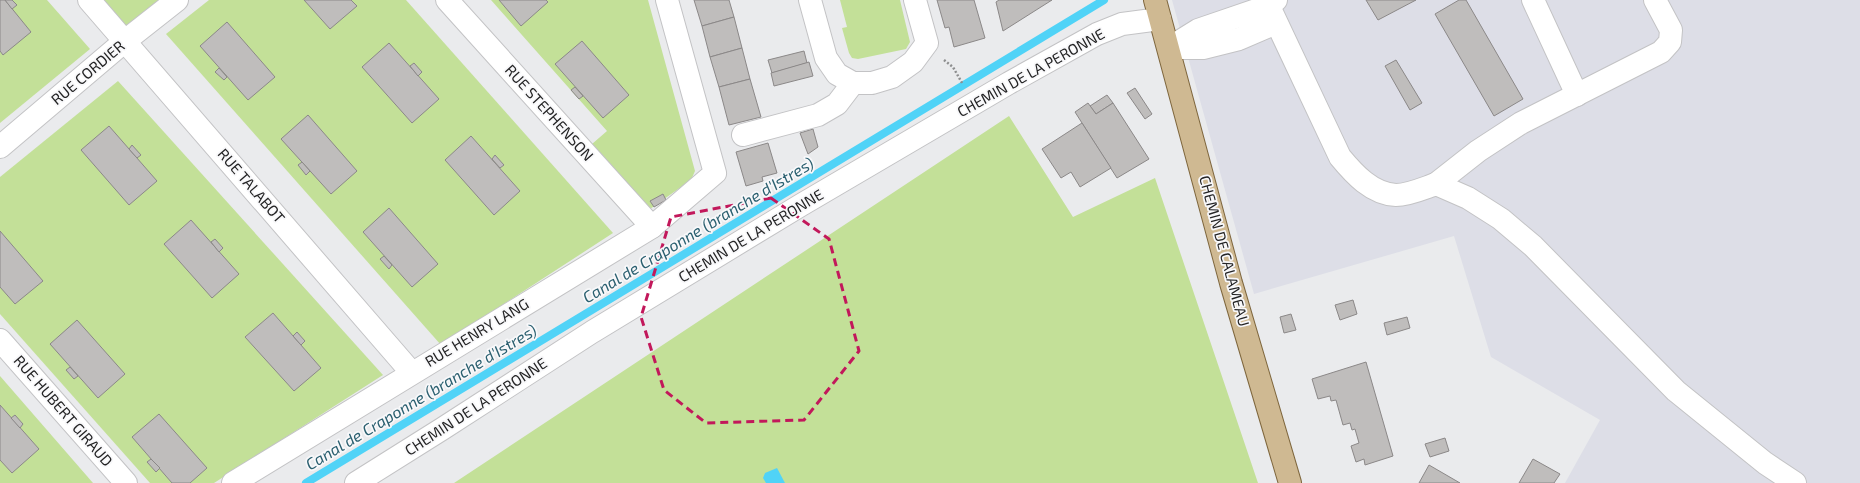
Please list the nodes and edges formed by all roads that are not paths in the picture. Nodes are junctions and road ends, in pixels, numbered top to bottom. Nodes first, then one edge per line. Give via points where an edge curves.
1 (89, 0) edge
2 (177, 0) edge
3 (447, 0) edge
4 (667, 0) edge
5 (810, 0) edge
6 (915, 0) edge
7 (1533, 0) edge
8 (1655, 0) edge
9 (1271, 7) edge
10 (1158, 9) edge
11 (125, 41) junction
12 (1169, 48) junction
13 (853, 83) junction
14 (1577, 95) junction
15 (743, 135) dead end
16 (0, 147) edge
17 (1436, 184) junction
18 (652, 227) junction
19 (0, 340) edge
20 (412, 373) junction
21 (126, 483) edge
22 (233, 483) edge
23 (356, 483) edge
24 (1290, 483) edge
25 (1795, 483) edge

1 - 11 street, RUE TALABOT
2 - 11 street, RUE CORDIER
3 - 18 street, RUE STEPHENSON
4 - 18 street, RUE HENRY LANG via 715,173
5 - 13 street via 826,58 837,74
6 - 13 street via 927,43 913,62 892,77 872,83
7 - 14 street
8 - 14 street via 1671,30 1670,42 1661,52
9 - 12 street via 1198,30
9 - 17 street via 1340,157 1357,176 1377,190 1396,195
10 - 12 main road, CHEMIN DE CALAMEAU
10 - 23 street, CHEMIN DE LA PERONNE via 1097,34 801,205 592,332
11 - 16 street, RUE CORDIER
11 - 20 street, RUE TALABOT
12 - 24 main road, CHEMIN DE CALAMEAU via 1231,283
13 - 15 street via 837,104 818,115
14 - 17 street via 1521,123 1478,151
17 - 25 street via 1468,198 1501,219 1533,246 1676,391
18 - 20 street, RUE HENRY LANG
19 - 21 street, RUE HUBERT GIRAUD
20 - 22 street, RUE HENRY LANG

